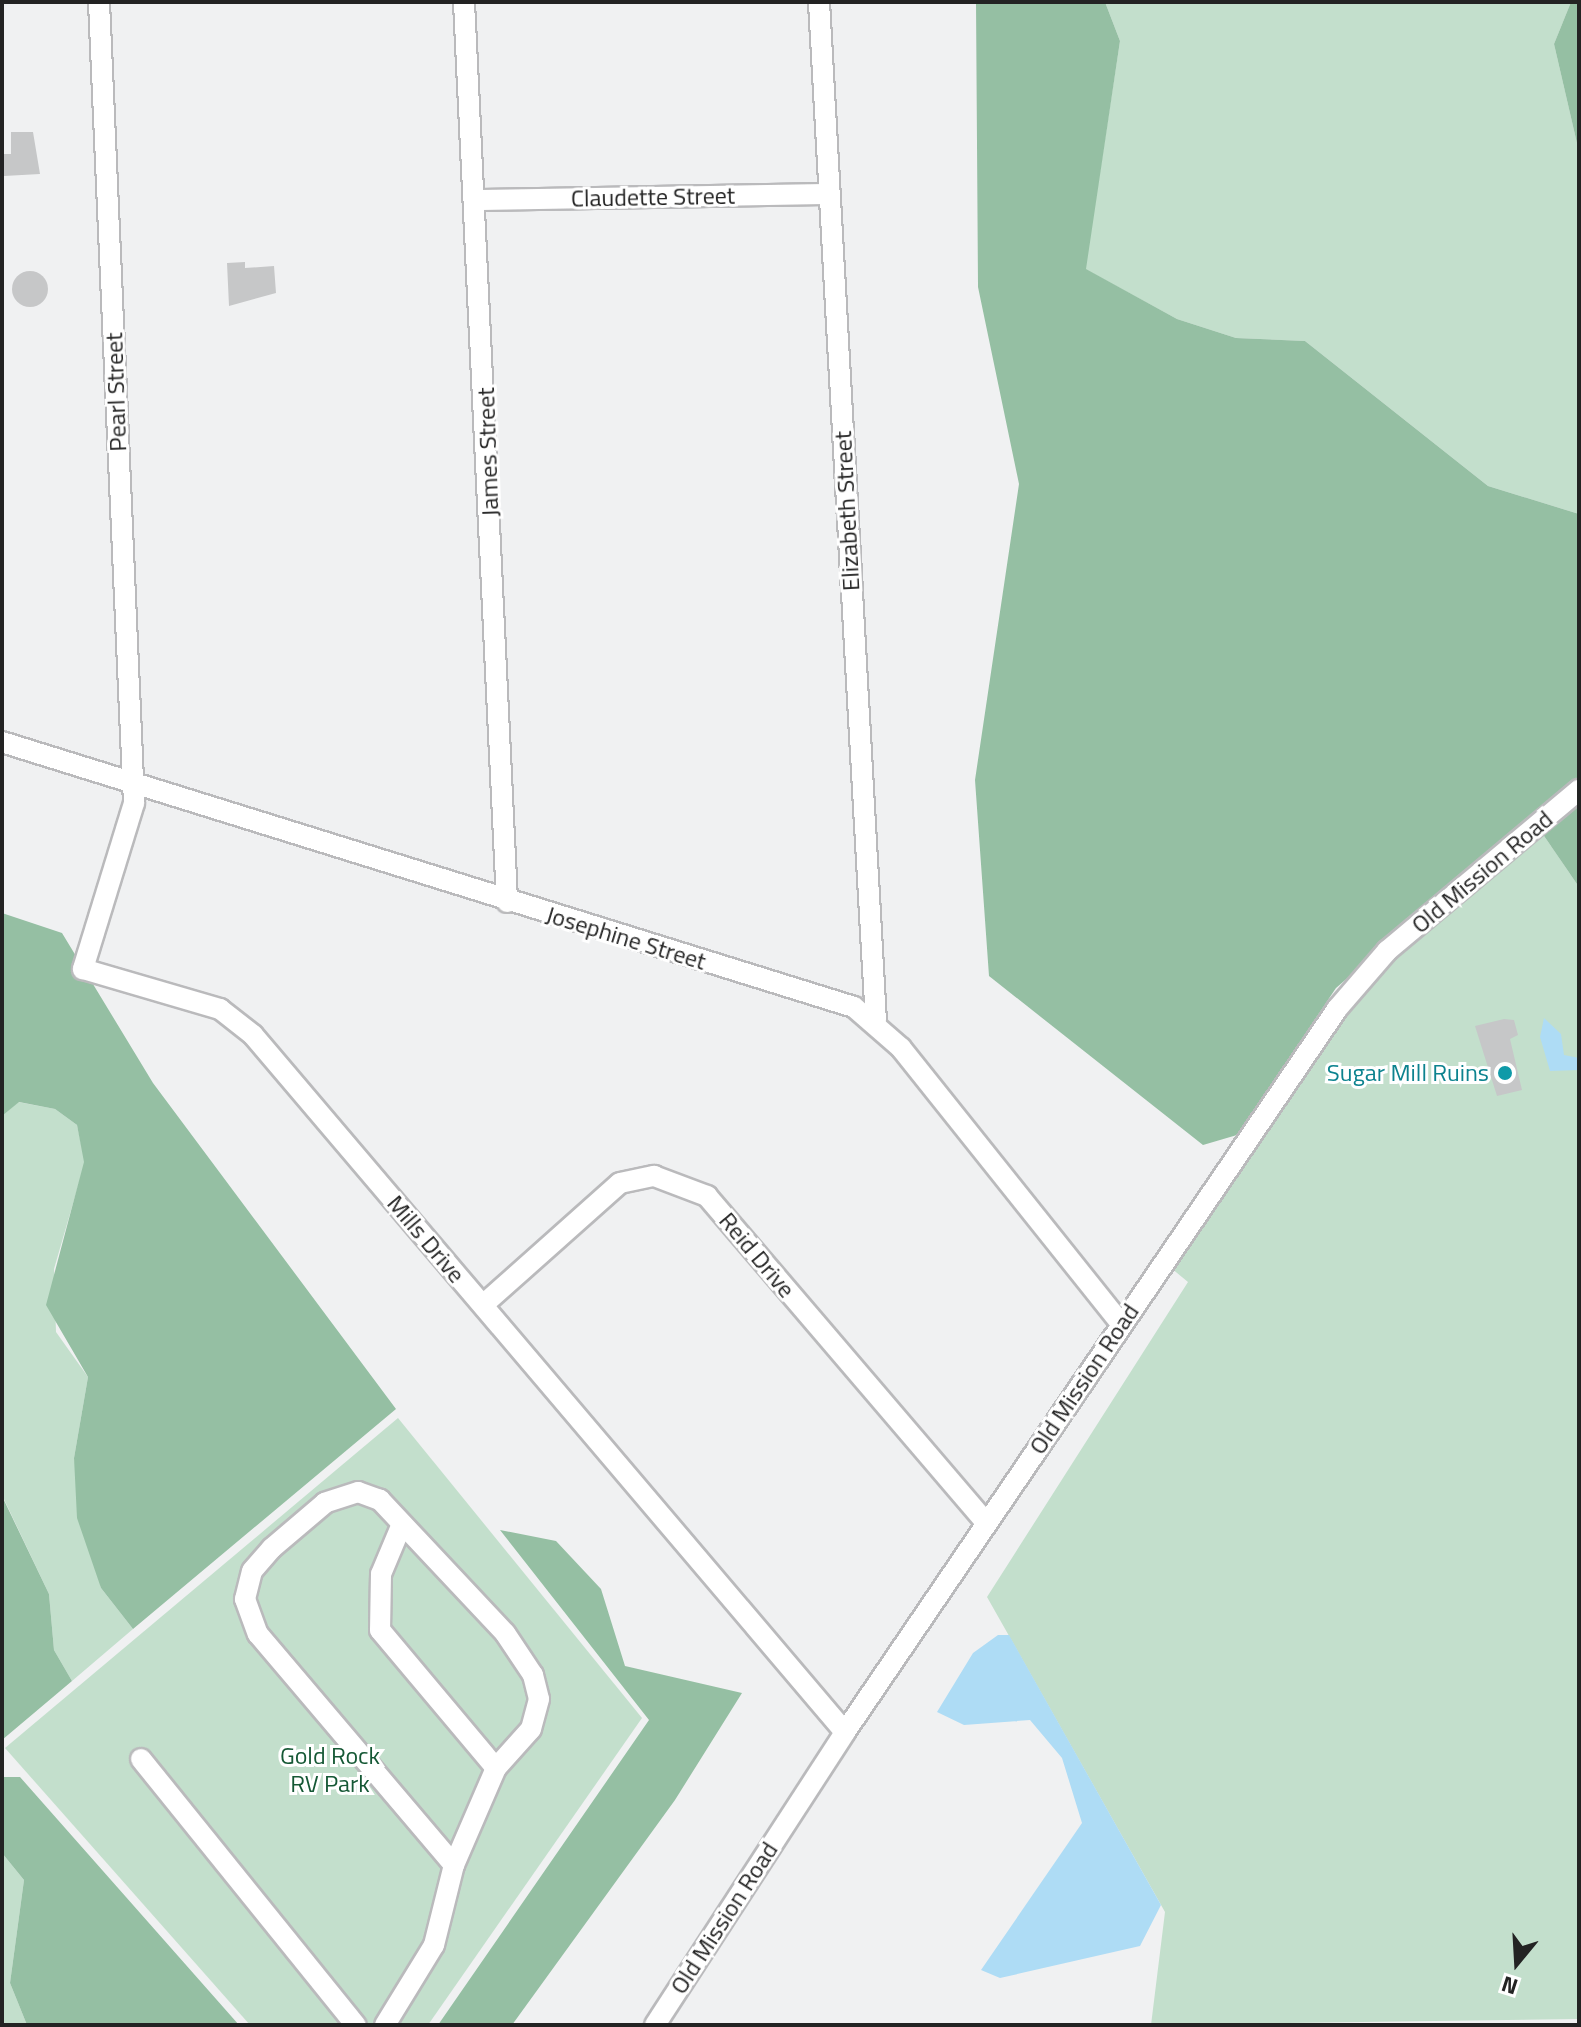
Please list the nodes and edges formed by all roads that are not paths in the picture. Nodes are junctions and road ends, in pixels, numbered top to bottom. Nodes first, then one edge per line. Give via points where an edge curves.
1 (99, 2) edge
2 (464, 2) edge
3 (819, 2) edge
4 (829, 194) junction
5 (477, 200) junction
6 (2, 742) edge
7 (132, 782) junction
8 (1579, 790) edge
9 (507, 902) junction
10 (876, 1020) junction
11 (483, 1305) junction
12 (1121, 1324) junction
13 (986, 1523) junction
14 (402, 1524) junction
15 (845, 1732) junction
16 (141, 1759) dead end
17 (496, 1768) junction
18 (454, 1865) junction
19 (356, 2025) edge
20 (385, 2025) edge
21 (655, 2025) edge

1 - 7 street, Pearl Street
2 - 5 street, James Street
3 - 4 street, Elizabeth Street
4 - 5 street, Claudette Street
4 - 10 street, Elizabeth Street
5 - 9 street, James Street
6 - 7 street, Josephine Street
7 - 9 street, Josephine Street
7 - 11 street, Mills Drive via 134,803 83,969 220,1009 253,1035
8 - 12 street, Old Mission Road via 1387,951 1337,1009
9 - 10 street, Josephine Street
10 - 12 street
11 - 13 street, Reid Drive via 620,1183 654,1176 707,1196
11 - 15 street, Mills Drive
12 - 13 street, Old Mission Road
13 - 15 street, Old Mission Road
14 - 17 street via 378,1589 380,1630
14 - 17 street via 505,1633 533,1675 539,1699 531,1729
14 - 18 street via 380,1500 358,1492 325,1503 252,1571 245,1599 258,1634
15 - 21 street, Old Mission Road
16 - 19 street
17 - 18 street
18 - 20 street via 434,1945

